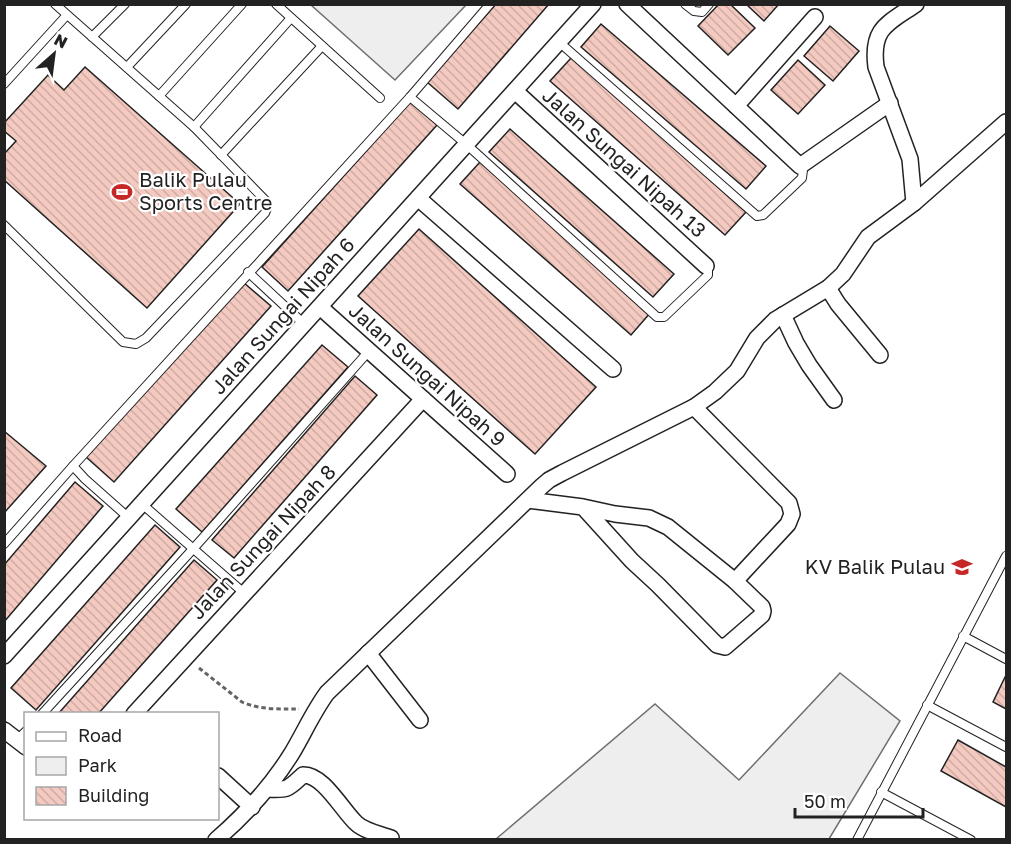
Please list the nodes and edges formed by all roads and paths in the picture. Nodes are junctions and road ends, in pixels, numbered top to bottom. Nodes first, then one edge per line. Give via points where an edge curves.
1 (125, 4) edge
2 (186, 4) edge
3 (242, 4) edge
4 (276, 4) edge
5 (490, 4) edge
6 (593, 4) edge
7 (627, 4) edge
8 (685, 4) edge
9 (709, 4) edge
10 (916, 4) edge
11 (59, 6) edge
12 (66, 16) junction
13 (815, 16) dead end
14 (291, 18) junction
15 (92, 37) junction
16 (559, 42) junction
17 (322, 46) junction
18 (127, 67) junction
19 (4, 84) edge
20 (515, 91) junction
21 (159, 96) junction
22 (410, 97) junction
23 (380, 98) dead end
24 (890, 103) junction
25 (736, 106) junction
26 (1006, 122) edge
27 (194, 127) junction
28 (466, 144) junction
29 (221, 155) junction
30 (800, 166) junction
31 (418, 198) junction
32 (914, 203) junction
33 (4, 225) edge
34 (706, 266) joint
35 (248, 272) junction
36 (828, 288) junction
37 (320, 307) junction
38 (783, 315) junction
39 (304, 324) junction
40 (369, 351) junction
41 (880, 355) dead end
42 (613, 369) dead end
43 (423, 399) junction
44 (834, 400) dead end
45 (694, 407) junction
46 (73, 466) junction
47 (507, 474) dead end
48 (528, 500) junction
49 (142, 504) junction
50 (583, 507) junction
51 (129, 518) junction
52 (4, 544) edge
53 (193, 549) junction
54 (1006, 556) edge
55 (735, 581) junction
56 (244, 593) junction
57 (963, 636) junction
58 (368, 653) junction
59 (4, 656) edge
60 (186, 657) junction
61 (1006, 659) edge
62 (927, 705) junction
63 (315, 710) junction
64 (44, 712) edge
65 (136, 712) edge
66 (420, 720) dead end
67 (4, 730) edge
68 (23, 740) edge
69 (1006, 747) edge
70 (219, 777) edge
71 (268, 789) junction
72 (881, 792) junction
73 (252, 807) junction
74 (391, 838) edge
75 (216, 840) edge
76 (857, 840) edge
77 (971, 840) edge

1 - 15 lane
2 - 18 lane
3 - 21 lane
4 - 14 lane
5 - 22 lane
6 - 16 street, Jalan Sungai Nipah 6
7 - 25 street
8 - 9 lane via 702,12
10 - 24 street via 881,30 876,40 876,67
11 - 12 lane
12 - 15 lane
12 - 19 lane
13 - 25 street
14 - 17 lane
14 - 27 lane
15 - 18 lane
16 - 20 street, Jalan Sungai Nipah 6
16 - 30 lane via 757,216 764,215 802,178
17 - 23 lane
17 - 29 lane
18 - 21 lane
20 - 28 street, Jalan Sungai Nipah 6
20 - 34 street, Jalan Sungai Nipah 13
21 - 27 lane
22 - 28 lane
22 - 35 lane
24 - 30 street
24 - 32 street via 910,159
25 - 30 street
26 - 32 street
27 - 29 lane
28 - 31 street, Jalan Sungai Nipah 6
28 - 34 lane via 657,317 664,317 708,275
29 - 33 lane via 267,202 265,213 136,344 123,342
31 - 37 street, Jalan Sungai Nipah 6
31 - 42 street
32 - 36 street via 868,237 843,274
35 - 39 lane
35 - 46 lane
36 - 38 street
36 - 41 street
37 - 39 street, Jalan Sungai Nipah 6
37 - 40 street, Jalan Sungai Nipah 9
38 - 44 street via 804,357
38 - 45 street via 757,338 728,381
39 - 49 street, Jalan Sungai Nipah 6
40 - 43 street, Jalan Sungai Nipah 9
40 - 53 lane
43 - 47 street, Jalan Sungai Nipah 9
43 - 56 street, Jalan Sungai Nipah 8
45 - 48 street via 549,480
45 - 55 street via 789,503 792,514 788,524
46 - 51 lane
46 - 52 lane
48 - 50 street
48 - 58 street
49 - 51 street, Jalan Sungai Nipah 6
49 - 53 lane
50 - 55 street via 659,521
50 - 55 street via 717,645 725,647 763,611
51 - 59 street, Jalan Sungai Nipah 6
53 - 56 lane
53 - 64 lane
54 - 57 lane
56 - 60 street, Jalan Sungai Nipah 8
57 - 61 lane
57 - 62 lane
58 - 63 street
58 - 66 street
60 - 63 path via 249,705
60 - 65 street, Jalan Sungai Nipah 8
62 - 69 lane
62 - 72 lane
63 - 71 street
67 - 68 street
70 - 73 street
71 - 73 street
71 - 74 street via 287,789 303,775 311,776 356,824
72 - 76 lane
72 - 77 lane
73 - 75 street

